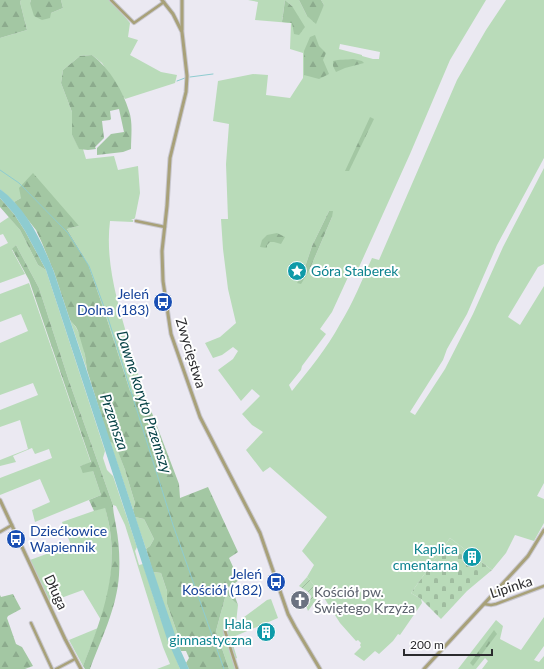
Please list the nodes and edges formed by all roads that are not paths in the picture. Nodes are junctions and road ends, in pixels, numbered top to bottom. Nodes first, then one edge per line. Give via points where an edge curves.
1 (112, 0) edge
2 (182, 0) edge
3 (163, 1) edge
4 (182, 32) junction
5 (136, 221) dead end
6 (165, 227) junction
7 (0, 500) edge
8 (12, 525) junction
9 (544, 530) edge
10 (0, 532) edge
11 (544, 586) edge
12 (484, 604) junction
13 (236, 622) dead end
14 (31, 623) dead end
15 (75, 658) junction
16 (52, 669) edge
17 (56, 669) edge
18 (81, 669) edge
19 (237, 669) edge
20 (320, 669) edge
21 (424, 669) edge

1 - 3 street via 134,23
2 - 4 street
3 - 4 street, Zwycięstwa
4 - 6 street, Zwycięstwa via 187,85 170,158
5 - 6 street
6 - 20 street, Zwycięstwa via 162,251 163,283 171,334 178,358 200,417 260,533 288,614
7 - 8 street, Długa
8 - 10 street
8 - 15 street, Długa
9 - 12 street via 528,556
11 - 12 street, Lipinka via 496,604
12 - 21 street
13 - 19 street via 225,631
14 - 16 street
15 - 17 street
15 - 18 street, Długa

